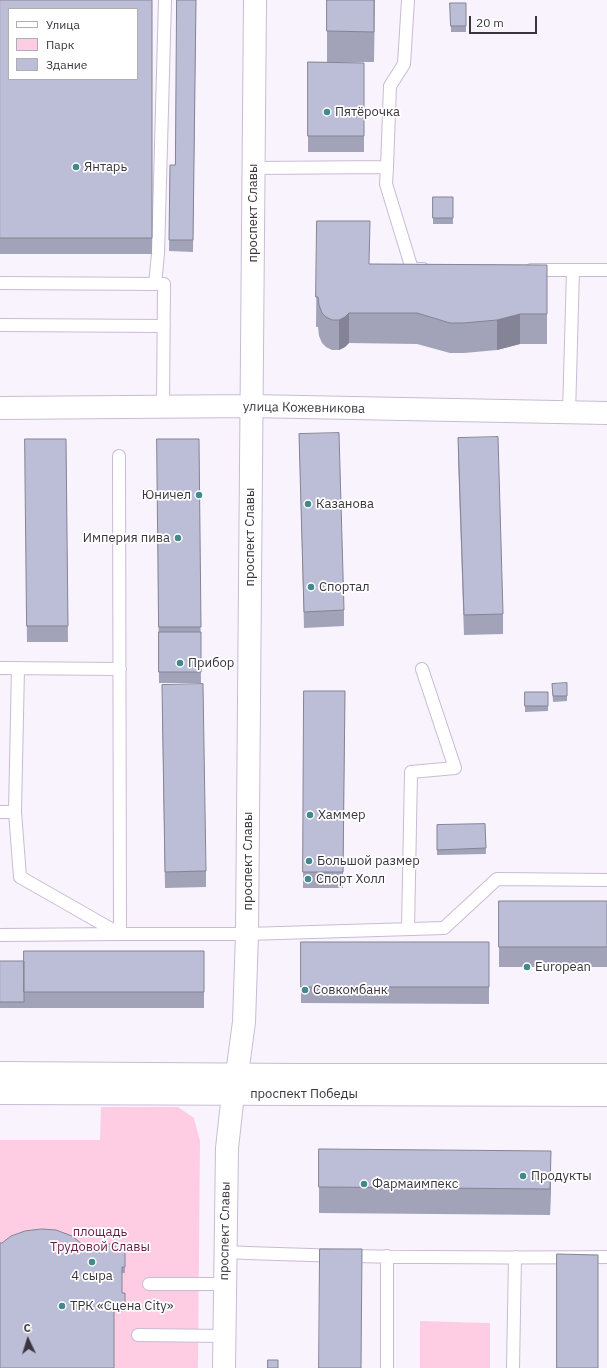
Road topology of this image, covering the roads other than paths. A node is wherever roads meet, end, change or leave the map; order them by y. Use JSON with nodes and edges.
{"nodes":[{"id":1,"x":165,"y":0,"type":"edge"},
{"id":2,"x":255,"y":0,"type":"edge"},
{"id":3,"x":408,"y":0,"type":"edge"},
{"id":4,"x":388,"y":167,"type":"junction"},
{"id":5,"x":253,"y":168,"type":"junction"},
{"id":6,"x":435,"y":269,"type":"edge"},
{"id":7,"x":520,"y":270,"type":"edge"},
{"id":8,"x":573,"y":270,"type":"junction"},
{"id":9,"x":607,"y":270,"type":"edge"},
{"id":10,"x":0,"y":283,"type":"edge"},
{"id":11,"x":154,"y":284,"type":"junction"},
{"id":12,"x":0,"y":325,"type":"edge"},
{"id":13,"x":164,"y":326,"type":"junction"},
{"id":14,"x":163,"y":406,"type":"junction"},
{"id":15,"x":251,"y":406,"type":"junction"},
{"id":16,"x":0,"y":408,"type":"edge"},
{"id":17,"x":607,"y":413,"type":"edge"},
{"id":18,"x":569,"y":414,"type":"junction"},
{"id":19,"x":119,"y":456,"type":"dead end"},
{"id":20,"x":0,"y":668,"type":"edge"},
{"id":21,"x":18,"y":668,"type":"junction"},
{"id":22,"x":120,"y":669,"type":"junction"},
{"id":23,"x":422,"y":669,"type":"dead end"},
{"id":24,"x":0,"y":812,"type":"edge"},
{"id":25,"x":15,"y":812,"type":"junction"},
{"id":26,"x":607,"y":880,"type":"edge"},
{"id":27,"x":408,"y":929,"type":"junction"},
{"id":28,"x":120,"y":934,"type":"junction"},
{"id":29,"x":247,"y":934,"type":"junction"},
{"id":30,"x":0,"y":935,"type":"edge"},
{"id":31,"x":0,"y":1073,"type":"edge"},
{"id":32,"x":607,"y":1075,"type":"edge"},
{"id":33,"x":235,"y":1084,"type":"junction"},
{"id":34,"x":0,"y":1093,"type":"edge"},
{"id":35,"x":607,"y":1095,"type":"edge"},
{"id":36,"x":225,"y":1252,"type":"junction"},
{"id":37,"x":387,"y":1256,"type":"junction"},
{"id":38,"x":515,"y":1257,"type":"junction"},
{"id":39,"x":607,"y":1257,"type":"edge"},
{"id":40,"x":148,"y":1284,"type":"dead end"},
{"id":41,"x":224,"y":1284,"type":"junction"},
{"id":42,"x":138,"y":1335,"type":"dead end"},
{"id":43,"x":224,"y":1336,"type":"junction"},
{"id":44,"x":224,"y":1368,"type":"edge"},
{"id":45,"x":387,"y":1368,"type":"edge"},
{"id":46,"x":513,"y":1368,"type":"edge"}],
"edges":[{"from":1,"to":11,"type":"lane"},
{"from":2,"to":5,"type":"street","name":"проспект Славы"},
{"from":3,"to":4,"type":"lane"},
{"from":4,"to":5,"type":"lane"},
{"from":4,"to":6,"type":"lane"},
{"from":5,"to":15,"type":"street","name":"проспект Славы"},
{"from":7,"to":8,"type":"lane"},
{"from":8,"to":9,"type":"lane"},
{"from":8,"to":18,"type":"lane"},
{"from":10,"to":11,"type":"lane"},
{"from":11,"to":13,"type":"lane"},
{"from":12,"to":13,"type":"lane"},
{"from":13,"to":14,"type":"lane"},
{"from":14,"to":15,"type":"street","name":"улица Кожевникова"},
{"from":14,"to":16,"type":"street","name":"улица Кожевникова"},
{"from":15,"to":18,"type":"street","name":"улица Кожевникова"},
{"from":15,"to":29,"type":"street","name":"проспект Славы"},
{"from":17,"to":18,"type":"street","name":"улица Кожевникова"},
{"from":19,"to":22,"type":"lane"},
{"from":20,"to":21,"type":"lane"},
{"from":21,"to":22,"type":"lane"},
{"from":21,"to":25,"type":"lane"},
{"from":22,"to":28,"type":"lane"},
{"from":23,"to":27,"type":"lane"},
{"from":24,"to":25,"type":"lane"},
{"from":25,"to":28,"type":"lane"},
{"from":26,"to":27,"type":"lane"},
{"from":27,"to":29,"type":"lane"},
{"from":28,"to":29,"type":"lane"},
{"from":28,"to":30,"type":"lane"},
{"from":29,"to":33,"type":"street","name":"проспект Славы"},
{"from":31,"to":33,"type":"street","name":"проспект Победы"},
{"from":32,"to":33,"type":"street","name":"проспект Победы"},
{"from":33,"to":34,"type":"street","name":"проспект Победы"},
{"from":33,"to":35,"type":"street","name":"проспект Победы"},
{"from":33,"to":36,"type":"street","name":"проспект Славы"},
{"from":36,"to":37,"type":"lane"},
{"from":36,"to":41,"type":"street","name":"проспект Славы"},
{"from":37,"to":38,"type":"lane"},
{"from":37,"to":45,"type":"lane"},
{"from":38,"to":39,"type":"lane"},
{"from":38,"to":46,"type":"lane"},
{"from":40,"to":41,"type":"lane"},
{"from":41,"to":43,"type":"street","name":"проспект Славы"},
{"from":42,"to":43,"type":"lane"},
{"from":43,"to":44,"type":"street","name":"проспект Славы"}]}
